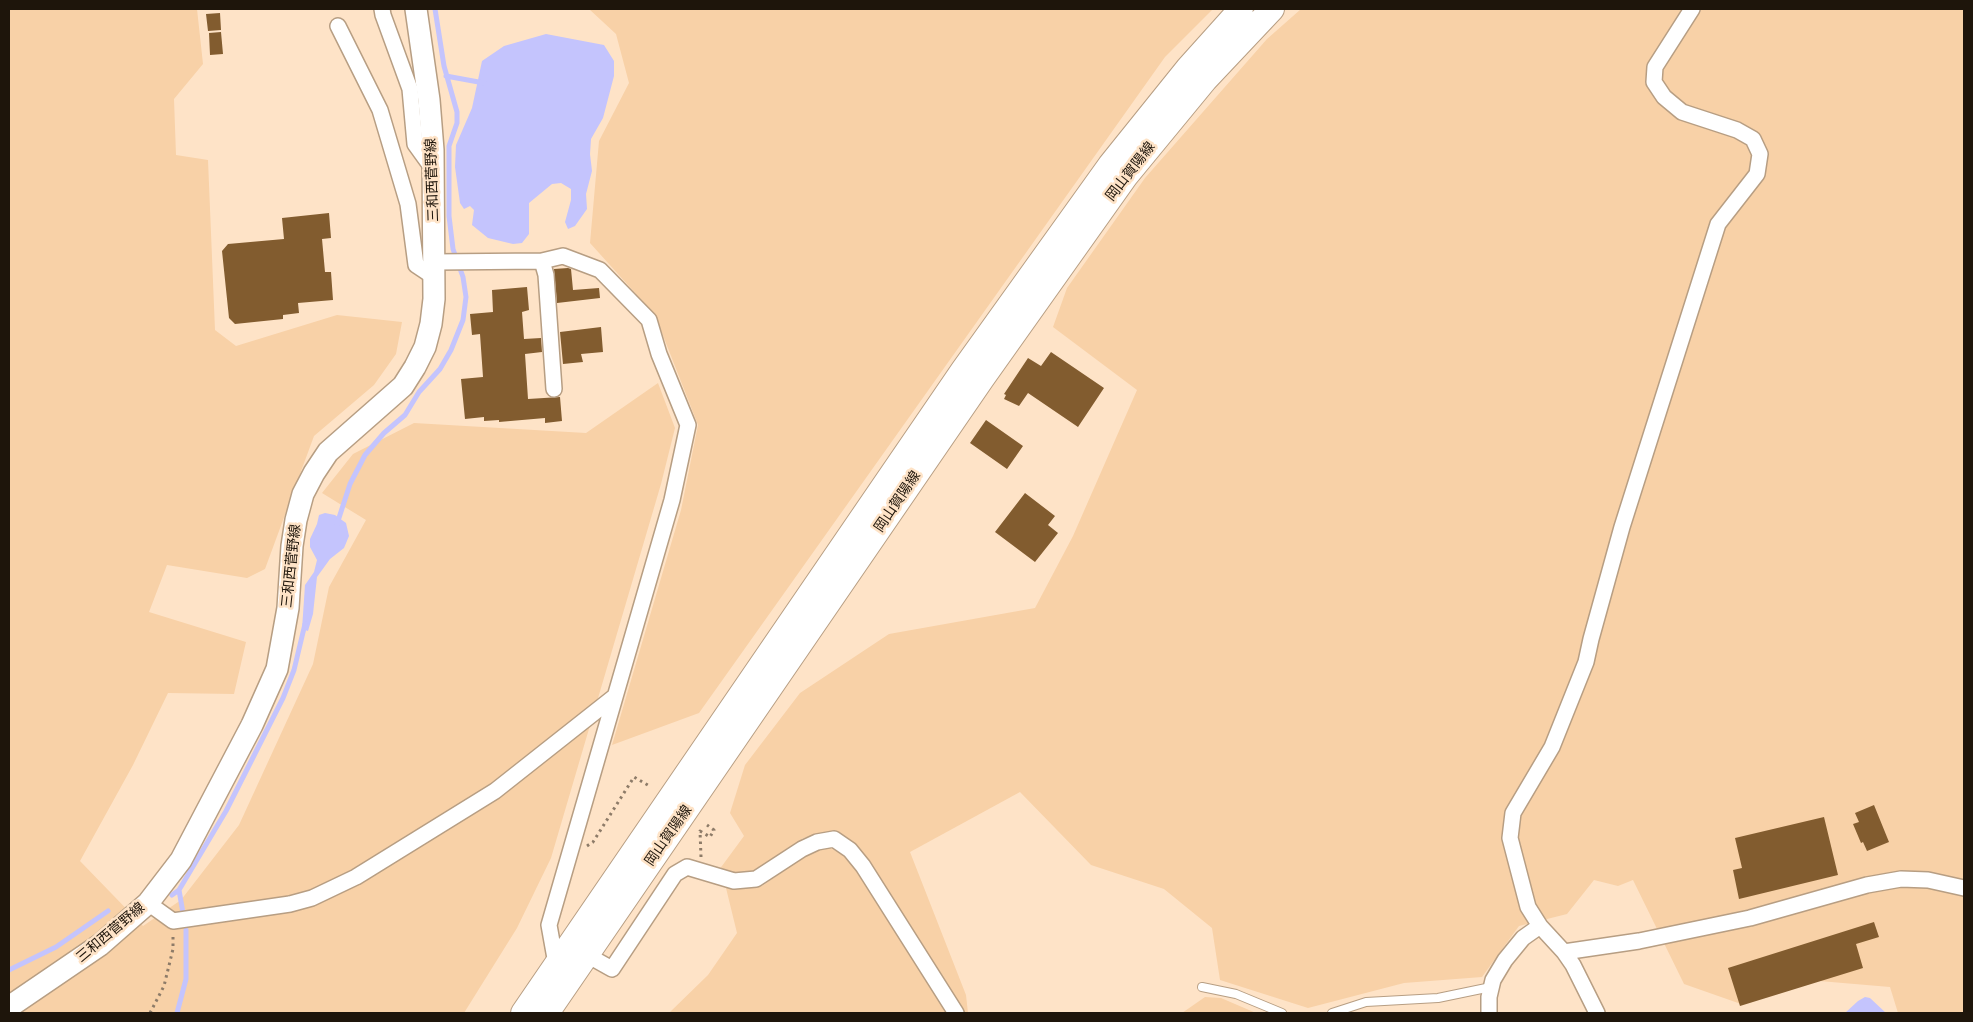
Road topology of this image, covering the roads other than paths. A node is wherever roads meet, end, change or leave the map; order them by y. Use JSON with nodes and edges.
{"nodes":[{"id":1,"x":382,"y":9,"type":"edge"},
{"id":2,"x":416,"y":9,"type":"edge"},
{"id":3,"x":1241,"y":9,"type":"edge"},
{"id":4,"x":1272,"y":9,"type":"edge"},
{"id":5,"x":1692,"y":9,"type":"edge"},
{"id":6,"x":338,"y":26,"type":"dead end"},
{"id":7,"x":433,"y":169,"type":"junction"},
{"id":8,"x":542,"y":261,"type":"junction"},
{"id":9,"x":447,"y":265,"type":"junction"},
{"id":10,"x":554,"y":389,"type":"dead end"},
{"id":11,"x":614,"y":697,"type":"junction"},
{"id":12,"x":1964,"y":888,"type":"edge"},
{"id":13,"x":148,"y":903,"type":"junction"},
{"id":14,"x":1540,"y":926,"type":"junction"},
{"id":15,"x":1564,"y":952,"type":"junction"},
{"id":16,"x":587,"y":955,"type":"junction"},
{"id":17,"x":556,"y":964,"type":"junction"},
{"id":18,"x":1202,"y":987,"type":"dead end"},
{"id":19,"x":1491,"y":987,"type":"junction"},
{"id":20,"x":9,"y":1008,"type":"edge"},
{"id":21,"x":523,"y":1013,"type":"edge"},
{"id":22,"x":546,"y":1013,"type":"edge"},
{"id":23,"x":956,"y":1013,"type":"edge"},
{"id":24,"x":1282,"y":1013,"type":"edge"},
{"id":25,"x":1332,"y":1013,"type":"edge"},
{"id":26,"x":1489,"y":1013,"type":"edge"},
{"id":27,"x":1597,"y":1013,"type":"edge"}],
"edges":[{"from":1,"to":7,"type":"street"},
{"from":2,"to":7,"type":"main road","name":"三和西菅野線"},
{"from":3,"to":17,"type":"main road","name":"岡山賀陽線"},
{"from":4,"to":16,"type":"main road","name":"岡山賀陽線"},
{"from":5,"to":14,"type":"street"},
{"from":6,"to":9,"type":"street"},
{"from":7,"to":9,"type":"main road","name":"三和西菅野線"},
{"from":8,"to":9,"type":"street"},
{"from":8,"to":10,"type":"street"},
{"from":8,"to":11,"type":"street"},
{"from":9,"to":13,"type":"main road","name":"三和西菅野線"},
{"from":11,"to":13,"type":"street"},
{"from":11,"to":17,"type":"street"},
{"from":12,"to":15,"type":"street"},
{"from":13,"to":20,"type":"main road","name":"三和西菅野線"},
{"from":14,"to":15,"type":"street"},
{"from":14,"to":19,"type":"street"},
{"from":15,"to":27,"type":"street"},
{"from":16,"to":22,"type":"main road","name":"岡山賀陽線"},
{"from":16,"to":23,"type":"street"},
{"from":17,"to":21,"type":"main road","name":"岡山賀陽線"},
{"from":18,"to":24,"type":"lane"},
{"from":19,"to":25,"type":"lane"},
{"from":19,"to":26,"type":"street"}]}
